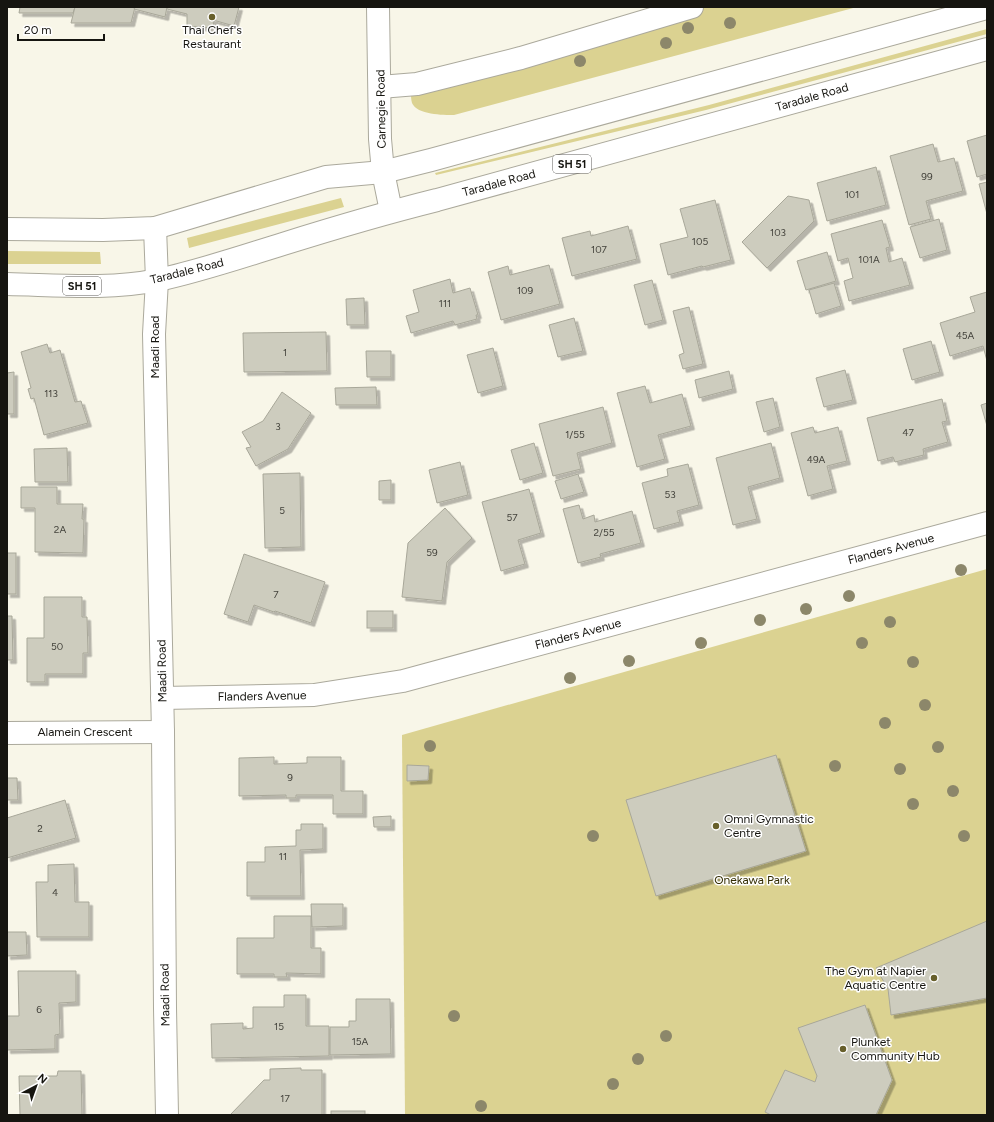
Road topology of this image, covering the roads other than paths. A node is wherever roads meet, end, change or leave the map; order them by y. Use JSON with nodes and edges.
{"nodes":[{"id":1,"x":378,"y":7,"type":"edge"},
{"id":2,"x":692,"y":7,"type":"edge"},
{"id":3,"x":987,"y":8,"type":"edge"},
{"id":4,"x":987,"y":49,"type":"edge"},
{"id":5,"x":380,"y":87,"type":"junction"},
{"id":6,"x":383,"y":172,"type":"junction"},
{"id":7,"x":391,"y":211,"type":"junction"},
{"id":8,"x":155,"y":228,"type":"junction"},
{"id":9,"x":7,"y":229,"type":"edge"},
{"id":10,"x":157,"y":280,"type":"junction"},
{"id":11,"x":7,"y":284,"type":"edge"},
{"id":12,"x":987,"y":523,"type":"edge"},
{"id":13,"x":162,"y":698,"type":"junction"},
{"id":14,"x":163,"y":732,"type":"junction"},
{"id":15,"x":7,"y":733,"type":"edge"},
{"id":16,"x":167,"y":1115,"type":"edge"}],
"edges":[{"from":1,"to":5,"type":"main road","name":"Carnegie Road"},
{"from":2,"to":5,"type":"main road"},
{"from":3,"to":6,"type":"main road"},
{"from":4,"to":7,"type":"main road","name":"Taradale Road","number":"SH 51"},
{"from":5,"to":6,"type":"main road","name":"Carnegie Road"},
{"from":6,"to":7,"type":"main road","name":"Carnegie Road"},
{"from":6,"to":8,"type":"main road"},
{"from":7,"to":10,"type":"main road","name":"Taradale Road","number":"SH 51"},
{"from":8,"to":9,"type":"main road"},
{"from":8,"to":10,"type":"main road","name":"Maadi Road"},
{"from":10,"to":11,"type":"main road","name":"Taradale Road","number":"SH 51"},
{"from":10,"to":13,"type":"main road","name":"Maadi Road"},
{"from":12,"to":13,"type":"main road","name":"Flanders Avenue"},
{"from":13,"to":14,"type":"main road","name":"Maadi Road"},
{"from":14,"to":15,"type":"main road","name":"Alamein Crescent"},
{"from":14,"to":16,"type":"main road","name":"Maadi Road"}]}
